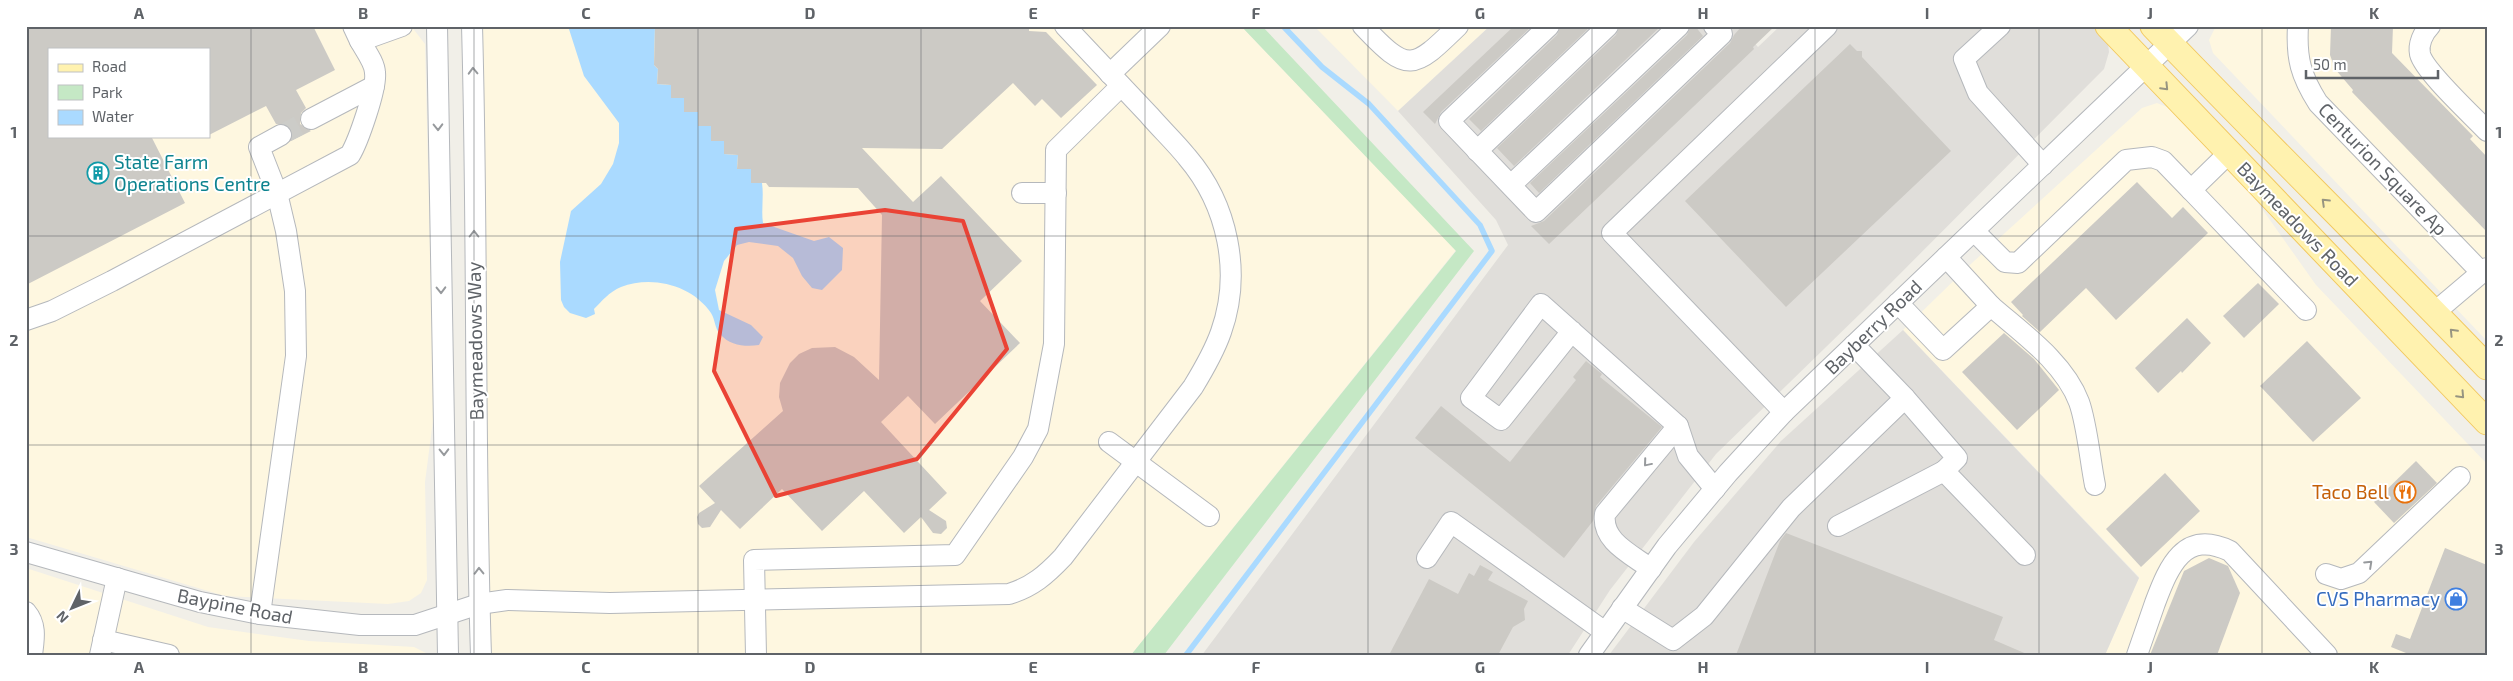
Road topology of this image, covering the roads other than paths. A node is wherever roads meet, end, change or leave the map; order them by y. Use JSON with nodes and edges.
{"nodes":[{"id":1,"x":402,"y":26,"type":"edge"},
{"id":2,"x":437,"y":26,"type":"edge"},
{"id":3,"x":472,"y":26,"type":"edge"},
{"id":4,"x":1065,"y":26,"type":"edge"},
{"id":5,"x":1160,"y":26,"type":"edge"},
{"id":6,"x":1363,"y":26,"type":"edge"},
{"id":7,"x":1458,"y":26,"type":"edge"},
{"id":8,"x":1549,"y":26,"type":"edge"},
{"id":9,"x":1608,"y":26,"type":"edge"},
{"id":10,"x":1679,"y":26,"type":"edge"},
{"id":11,"x":1714,"y":26,"type":"edge"},
{"id":12,"x":1827,"y":26,"type":"edge"},
{"id":13,"x":2000,"y":26,"type":"edge"},
{"id":14,"x":2108,"y":26,"type":"edge"},
{"id":15,"x":2188,"y":26,"type":"edge"},
{"id":16,"x":2298,"y":26,"type":"edge"},
{"id":17,"x":2430,"y":26,"type":"edge"},
{"id":18,"x":356,"y":34,"type":"edge"},
{"id":19,"x":2161,"y":35,"type":"edge"},
{"id":20,"x":2145,"y":67,"type":"junction"},
{"id":21,"x":1116,"y":80,"type":"junction"},
{"id":22,"x":374,"y":86,"type":"junction"},
{"id":23,"x":311,"y":119,"type":"tunnel mouth"},
{"id":24,"x":2487,"y":131,"type":"edge"},
{"id":25,"x":281,"y":135,"type":"tunnel mouth"},
{"id":26,"x":1477,"y":150,"type":"junction"},
{"id":27,"x":2229,"y":153,"type":"junction"},
{"id":28,"x":2044,"y":166,"type":"junction"},
{"id":29,"x":1511,"y":186,"type":"junction"},
{"id":30,"x":2190,"y":190,"type":"junction"},
{"id":31,"x":278,"y":193,"type":"junction"},
{"id":32,"x":1022,"y":193,"type":"dead end"},
{"id":33,"x":1056,"y":193,"type":"junction"},
{"id":34,"x":1974,"y":231,"type":"junction"},
{"id":35,"x":1946,"y":257,"type":"junction"},
{"id":36,"x":2484,"y":271,"type":"edge"},
{"id":37,"x":1898,"y":303,"type":"junction"},
{"id":38,"x":1991,"y":306,"type":"junction"},
{"id":39,"x":2306,"y":310,"type":"dead end"},
{"id":40,"x":2435,"y":312,"type":"junction"},
{"id":41,"x":26,"y":320,"type":"edge"},
{"id":42,"x":1572,"y":331,"type":"junction"},
{"id":43,"x":1854,"y":345,"type":"junction"},
{"id":44,"x":2487,"y":367,"type":"edge"},
{"id":45,"x":1905,"y":398,"type":"junction"},
{"id":46,"x":1784,"y":412,"type":"junction"},
{"id":47,"x":2487,"y":422,"type":"edge"},
{"id":48,"x":1678,"y":426,"type":"junction"},
{"id":49,"x":1109,"y":442,"type":"dead end"},
{"id":50,"x":1136,"y":462,"type":"junction"},
{"id":51,"x":1944,"y":471,"type":"junction"},
{"id":52,"x":2460,"y":477,"type":"dead end"},
{"id":53,"x":2095,"y":485,"type":"dead end"},
{"id":54,"x":1715,"y":489,"type":"junction"},
{"id":55,"x":1209,"y":516,"type":"dead end"},
{"id":56,"x":1838,"y":526,"type":"dead end"},
{"id":57,"x":26,"y":552,"type":"edge"},
{"id":58,"x":2025,"y":555,"type":"dead end"},
{"id":59,"x":1427,"y":558,"type":"dead end"},
{"id":60,"x":1650,"y":569,"type":"junction"},
{"id":61,"x":2326,"y":574,"type":"dead end"},
{"id":62,"x":117,"y":578,"type":"junction"},
{"id":63,"x":755,"y":601,"type":"junction"},
{"id":64,"x":479,"y":604,"type":"junction"},
{"id":65,"x":1622,"y":608,"type":"junction"},
{"id":66,"x":26,"y":612,"type":"edge"},
{"id":67,"x":260,"y":614,"type":"junction"},
{"id":68,"x":448,"y":615,"type":"junction"},
{"id":69,"x":1605,"y":632,"type":"junction"},
{"id":70,"x":102,"y":647,"type":"edge"},
{"id":71,"x":1672,"y":647,"type":"edge"},
{"id":72,"x":32,"y":655,"type":"edge"},
{"id":73,"x":169,"y":655,"type":"edge"},
{"id":74,"x":448,"y":655,"type":"edge"},
{"id":75,"x":481,"y":655,"type":"edge"},
{"id":76,"x":756,"y":655,"type":"edge"},
{"id":77,"x":1589,"y":655,"type":"edge"},
{"id":78,"x":2137,"y":655,"type":"edge"},
{"id":79,"x":2328,"y":655,"type":"edge"}],
"edges":[{"from":1,"to":18,"type":"street"},
{"from":2,"to":68,"type":"street","name":"Baymeadows Way","one_way":true},
{"from":64,"to":3,"type":"street","name":"Baymeadows Way","one_way":true},
{"from":4,"to":21,"type":"street","name":"Baypine Road"},
{"from":5,"to":21,"type":"street"},
{"from":6,"to":7,"type":"street"},
{"from":8,"to":26,"type":"street"},
{"from":9,"to":26,"type":"street"},
{"from":10,"to":29,"type":"street"},
{"from":11,"to":29,"type":"street"},
{"from":12,"to":46,"type":"street"},
{"from":13,"to":28,"type":"street"},
{"from":14,"to":20,"type":"main road","name":"Baymeadows Road"},
{"from":15,"to":19,"type":"street","name":"Bayberry Road"},
{"from":16,"to":36,"type":"street","name":"Centurion Square Ap"},
{"from":17,"to":24,"type":"street"},
{"from":18,"to":22,"type":"street"},
{"from":19,"to":20,"type":"street","name":"Bayberry Road"},
{"from":40,"to":19,"type":"main road","name":"Baymeadows Road","one_way":true},
{"from":20,"to":27,"type":"main road","name":"Baymeadows Road","one_way":true},
{"from":20,"to":28,"type":"street","name":"Bayberry Road"},
{"from":21,"to":33,"type":"street"},
{"from":21,"to":50,"type":"street","name":"Baypine Road"},
{"from":22,"to":23,"type":"street"},
{"from":22,"to":31,"type":"street"},
{"from":25,"to":31,"type":"street"},
{"from":26,"to":29,"type":"street"},
{"from":27,"to":30,"type":"street"},
{"from":27,"to":47,"type":"main road","name":"Baymeadows Road","one_way":true},
{"from":28,"to":34,"type":"street","name":"Bayberry Road"},
{"from":30,"to":34,"type":"street"},
{"from":30,"to":39,"type":"street"},
{"from":31,"to":41,"type":"street"},
{"from":31,"to":67,"type":"street"},
{"from":32,"to":33,"type":"street"},
{"from":33,"to":63,"type":"street"},
{"from":34,"to":35,"type":"street","name":"Bayberry Road"},
{"from":35,"to":37,"type":"street","name":"Bayberry Road"},
{"from":35,"to":38,"type":"street"},
{"from":36,"to":40,"type":"street","name":"Centurion Square Ap"},
{"from":37,"to":38,"type":"street"},
{"from":37,"to":43,"type":"street","name":"Bayberry Road"},
{"from":38,"to":53,"type":"street"},
{"from":44,"to":40,"type":"main road","name":"Baymeadows Road","one_way":true},
{"from":42,"to":42,"type":"street"},
{"from":42,"to":48,"type":"street"},
{"from":43,"to":45,"type":"street"},
{"from":43,"to":46,"type":"street","name":"Bayberry Road"},
{"from":45,"to":51,"type":"street"},
{"from":45,"to":71,"type":"street"},
{"from":46,"to":54,"type":"street","name":"Bayberry Road"},
{"from":48,"to":54,"type":"street"},
{"from":48,"to":60,"type":"street","one_way":true},
{"from":49,"to":50,"type":"street"},
{"from":50,"to":55,"type":"street"},
{"from":50,"to":63,"type":"street","name":"Baypine Road"},
{"from":51,"to":56,"type":"street"},
{"from":51,"to":58,"type":"street"},
{"from":61,"to":52,"type":"street","one_way":true},
{"from":54,"to":60,"type":"street","name":"Bayberry Road"},
{"from":57,"to":62,"type":"street","name":"Baypine Road"},
{"from":59,"to":69,"type":"street"},
{"from":60,"to":65,"type":"street","name":"Bayberry Road"},
{"from":62,"to":67,"type":"street","name":"Baypine Road"},
{"from":62,"to":70,"type":"street"},
{"from":63,"to":64,"type":"street","name":"Baypine Road"},
{"from":63,"to":76,"type":"street"},
{"from":64,"to":68,"type":"street","name":"Baypine Road"},
{"from":64,"to":75,"type":"street","name":"Baymeadows Way"},
{"from":65,"to":69,"type":"street","name":"Bayberry Road"},
{"from":65,"to":71,"type":"street"},
{"from":66,"to":72,"type":"street"},
{"from":67,"to":68,"type":"street","name":"Baypine Road"},
{"from":68,"to":74,"type":"street","name":"Baymeadows Way"},
{"from":69,"to":77,"type":"street","name":"Bayberry Road"},
{"from":70,"to":73,"type":"street"},
{"from":78,"to":79,"type":"street"}]}
